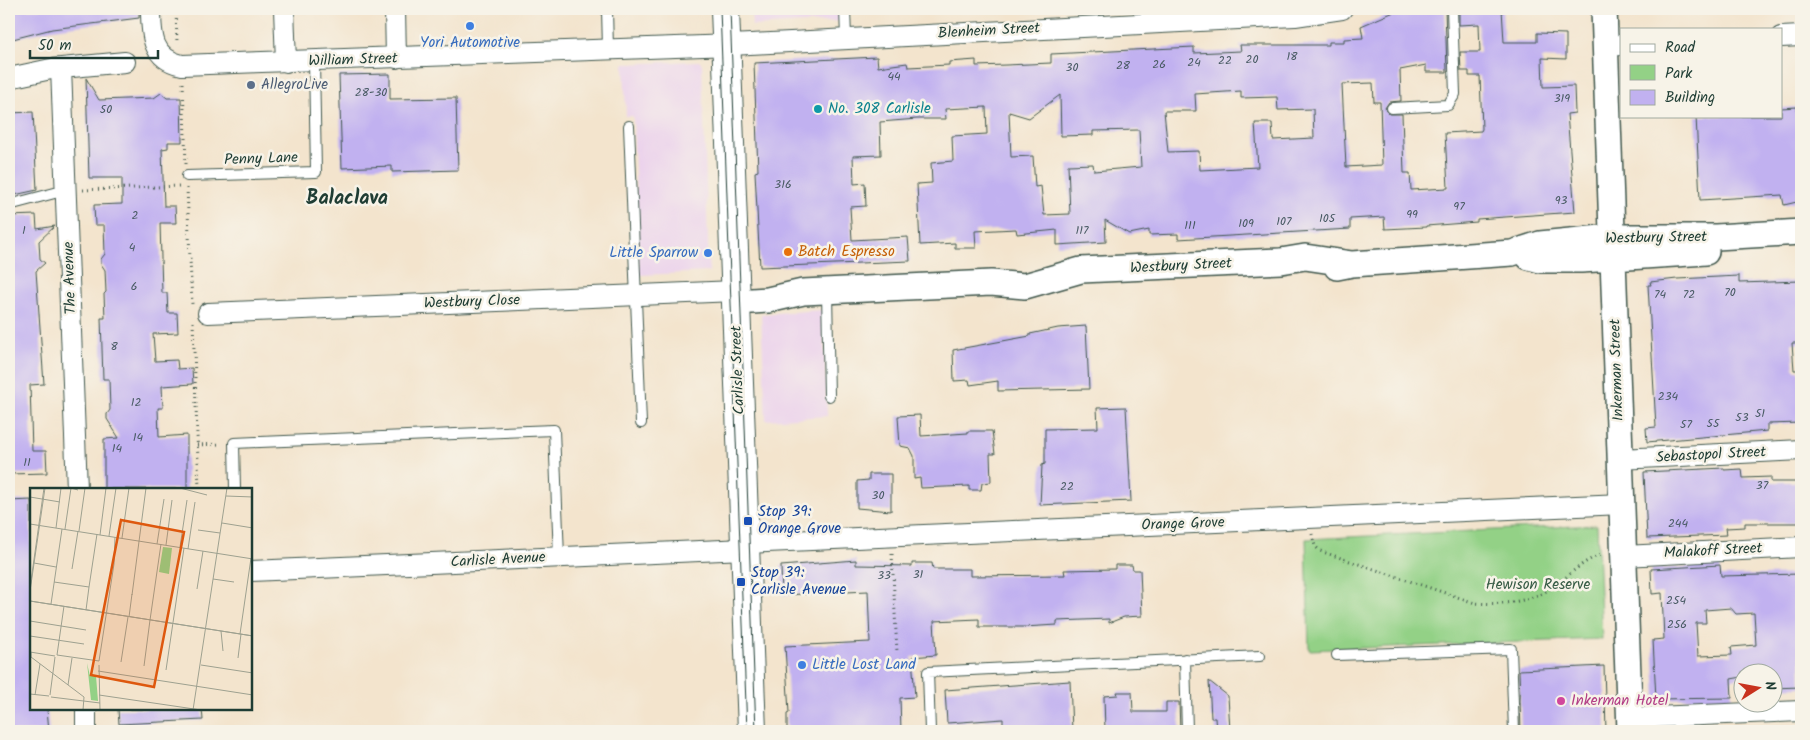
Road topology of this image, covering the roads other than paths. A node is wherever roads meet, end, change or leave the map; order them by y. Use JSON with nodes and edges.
{"nodes":[{"id":1,"x":151,"y":9,"type":"edge"},
{"id":2,"x":284,"y":9,"type":"edge"},
{"id":3,"x":395,"y":9,"type":"edge"},
{"id":4,"x":607,"y":9,"type":"edge"},
{"id":5,"x":724,"y":9,"type":"edge"},
{"id":6,"x":845,"y":9,"type":"edge"},
{"id":7,"x":1342,"y":9,"type":"edge"},
{"id":8,"x":1452,"y":9,"type":"edge"},
{"id":9,"x":1604,"y":9,"type":"edge"},
{"id":10,"x":1801,"y":36,"type":"edge"},
{"id":11,"x":846,"y":38,"type":"junction"},
{"id":12,"x":1782,"y":38,"type":"edge"},
{"id":13,"x":726,"y":45,"type":"junction"},
{"id":14,"x":1614,"y":46,"type":"edge"},
{"id":15,"x":608,"y":49,"type":"junction"},
{"id":16,"x":396,"y":58,"type":"junction"},
{"id":17,"x":314,"y":61,"type":"junction"},
{"id":18,"x":125,"y":62,"type":"dead end"},
{"id":19,"x":286,"y":62,"type":"junction"},
{"id":20,"x":61,"y":68,"type":"junction"},
{"id":21,"x":9,"y":78,"type":"edge"},
{"id":22,"x":1392,"y":108,"type":"dead end"},
{"id":23,"x":629,"y":126,"type":"dead end"},
{"id":24,"x":187,"y":176,"type":"road end"},
{"id":25,"x":66,"y":190,"type":"junction"},
{"id":26,"x":9,"y":206,"type":"edge"},
{"id":27,"x":1801,"y":232,"type":"edge"},
{"id":28,"x":1613,"y":248,"type":"junction"},
{"id":29,"x":1801,"y":248,"type":"edge"},
{"id":30,"x":815,"y":291,"type":"junction"},
{"id":31,"x":735,"y":293,"type":"junction"},
{"id":32,"x":635,"y":295,"type":"junction"},
{"id":33,"x":198,"y":313,"type":"road end"},
{"id":34,"x":830,"y":396,"type":"dead end"},
{"id":35,"x":641,"y":423,"type":"dead end"},
{"id":36,"x":1801,"y":450,"type":"edge"},
{"id":37,"x":1620,"y":460,"type":"junction"},
{"id":38,"x":77,"y":488,"type":"edge"},
{"id":39,"x":236,"y":488,"type":"edge"},
{"id":40,"x":1622,"y":504,"type":"junction"},
{"id":41,"x":745,"y":546,"type":"junction"},
{"id":42,"x":1801,"y":547,"type":"edge"},
{"id":43,"x":1612,"y":555,"type":"junction"},
{"id":44,"x":559,"y":557,"type":"junction"},
{"id":45,"x":252,"y":571,"type":"edge"},
{"id":46,"x":1337,"y":655,"type":"dead end"},
{"id":47,"x":1260,"y":656,"type":"dead end"},
{"id":48,"x":1185,"y":659,"type":"junction"},
{"id":49,"x":86,"y":710,"type":"edge"},
{"id":50,"x":1801,"y":711,"type":"edge"},
{"id":51,"x":1630,"y":725,"type":"edge"},
{"id":52,"x":86,"y":731,"type":"edge"},
{"id":53,"x":752,"y":731,"type":"edge"},
{"id":54,"x":930,"y":731,"type":"edge"},
{"id":55,"x":1187,"y":731,"type":"edge"},
{"id":56,"x":1514,"y":731,"type":"edge"}],
"edges":[{"from":1,"to":19,"type":"street","name":"William Street"},
{"from":2,"to":19,"type":"street"},
{"from":3,"to":16,"type":"street"},
{"from":4,"to":15,"type":"lane"},
{"from":5,"to":13,"type":"main road","name":"Carlisle Street"},
{"from":6,"to":11,"type":"lane"},
{"from":7,"to":11,"type":"street","name":"Blenheim Street"},
{"from":8,"to":22,"type":"lane"},
{"from":9,"to":14,"type":"street","name":"Inkerman Street"},
{"from":10,"to":12,"type":"street"},
{"from":11,"to":13,"type":"street","name":"Blenheim Street"},
{"from":13,"to":15,"type":"street","name":"William Street"},
{"from":13,"to":31,"type":"main road","name":"Carlisle Street"},
{"from":14,"to":28,"type":"street","name":"Inkerman Street"},
{"from":15,"to":16,"type":"street","name":"William Street"},
{"from":16,"to":17,"type":"street","name":"William Street"},
{"from":17,"to":19,"type":"street","name":"William Street"},
{"from":17,"to":24,"type":"lane","name":"Penny Lane"},
{"from":18,"to":20,"type":"street"},
{"from":20,"to":21,"type":"street"},
{"from":20,"to":25,"type":"street","name":"The Avenue"},
{"from":23,"to":32,"type":"lane"},
{"from":25,"to":26,"type":"lane"},
{"from":25,"to":38,"type":"street","name":"The Avenue"},
{"from":27,"to":28,"type":"street","name":"Westbury Street"},
{"from":28,"to":29,"type":"street","name":"Westbury Street"},
{"from":28,"to":30,"type":"street","name":"Westbury Street"},
{"from":28,"to":37,"type":"street","name":"Inkerman Street"},
{"from":30,"to":31,"type":"street","name":"Westbury Street"},
{"from":30,"to":34,"type":"lane"},
{"from":31,"to":32,"type":"street","name":"Westbury Close"},
{"from":31,"to":41,"type":"main road","name":"Carlisle Street"},
{"from":32,"to":33,"type":"street","name":"Westbury Close"},
{"from":32,"to":35,"type":"lane"},
{"from":36,"to":37,"type":"street","name":"Sebastopol Street"},
{"from":37,"to":40,"type":"street","name":"Inkerman Street"},
{"from":39,"to":44,"type":"lane"},
{"from":40,"to":41,"type":"street","name":"Orange Grove"},
{"from":40,"to":43,"type":"street","name":"Inkerman Street"},
{"from":41,"to":44,"type":"street","name":"Carlisle Avenue"},
{"from":41,"to":53,"type":"main road","name":"Carlisle Street"},
{"from":42,"to":43,"type":"street","name":"Malakoff Street"},
{"from":43,"to":51,"type":"street","name":"Inkerman Street"},
{"from":44,"to":45,"type":"street","name":"Carlisle Avenue"},
{"from":46,"to":56,"type":"lane"},
{"from":47,"to":48,"type":"lane"},
{"from":48,"to":54,"type":"lane"},
{"from":48,"to":55,"type":"lane"},
{"from":49,"to":52,"type":"street"},
{"from":50,"to":51,"type":"street"}]}
